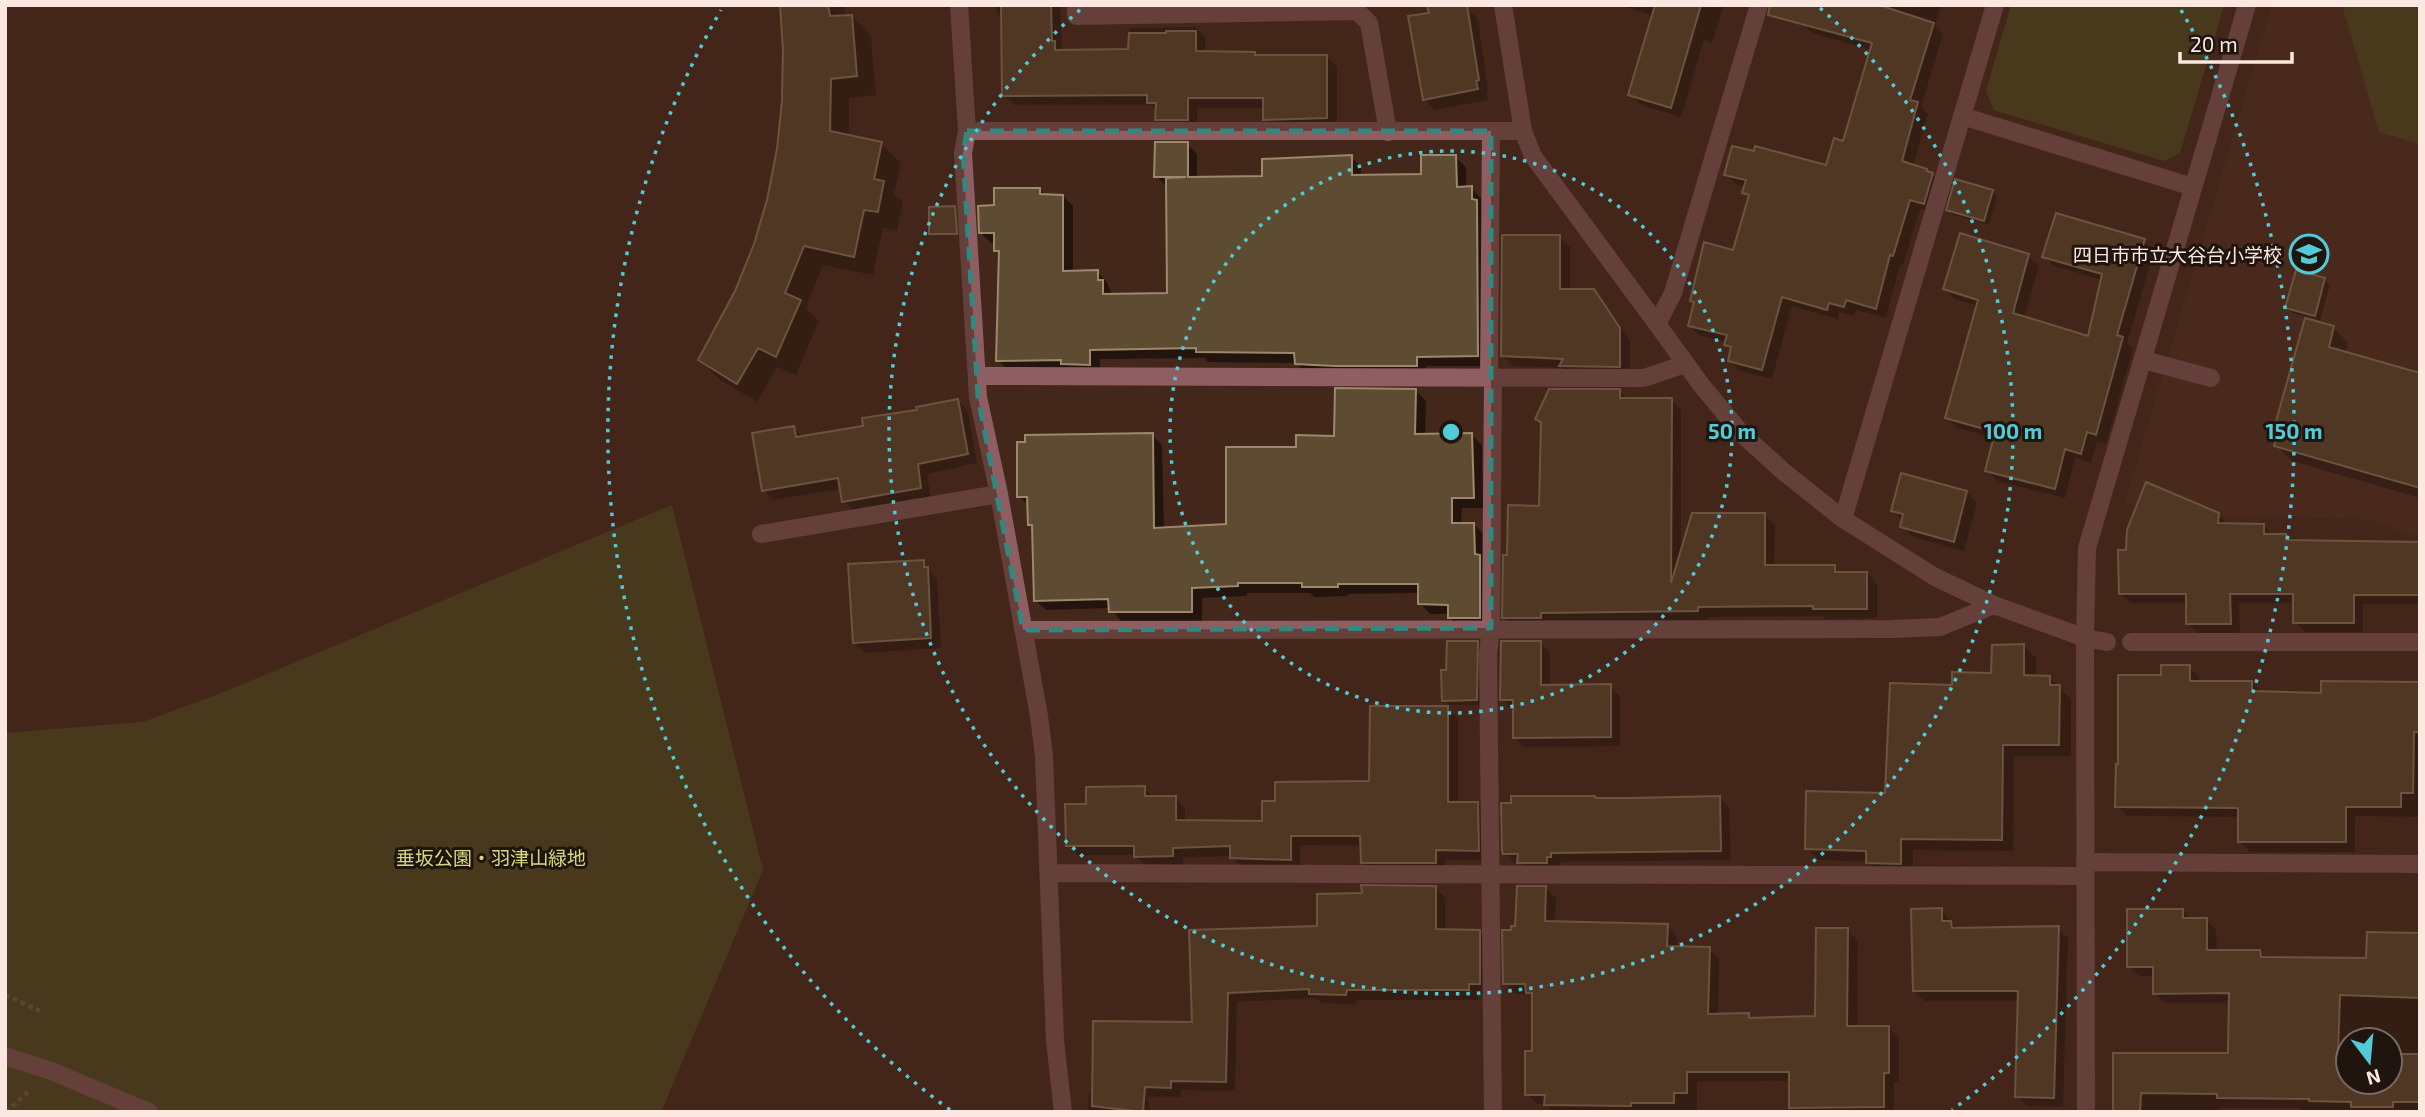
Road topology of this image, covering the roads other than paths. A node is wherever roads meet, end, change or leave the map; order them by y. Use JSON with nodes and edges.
{"nodes":[{"id":1,"x":959,"y":5,"type":"edge"},
{"id":2,"x":1076,"y":5,"type":"edge"},
{"id":3,"x":1503,"y":5,"type":"edge"},
{"id":4,"x":1759,"y":5,"type":"edge"},
{"id":5,"x":1995,"y":5,"type":"edge"},
{"id":6,"x":2247,"y":5,"type":"edge"},
{"id":7,"x":1962,"y":116,"type":"junction"},
{"id":8,"x":967,"y":131,"type":"junction"},
{"id":9,"x":1491,"y":131,"type":"junction"},
{"id":10,"x":1524,"y":131,"type":"junction"},
{"id":11,"x":1388,"y":132,"type":"junction"},
{"id":12,"x":2193,"y":187,"type":"junction"},
{"id":13,"x":1657,"y":324,"type":"junction"},
{"id":14,"x":2144,"y":360,"type":"junction"},
{"id":15,"x":1685,"y":364,"type":"junction"},
{"id":16,"x":978,"y":376,"type":"junction"},
{"id":17,"x":1491,"y":378,"type":"junction"},
{"id":18,"x":2211,"y":379,"type":"dead end"},
{"id":19,"x":999,"y":494,"type":"junction"},
{"id":20,"x":1843,"y":519,"type":"junction"},
{"id":21,"x":761,"y":534,"type":"dead end"},
{"id":22,"x":1994,"y":605,"type":"junction"},
{"id":23,"x":1491,"y":628,"type":"junction"},
{"id":24,"x":1023,"y":630,"type":"junction"},
{"id":25,"x":2085,"y":638,"type":"junction"},
{"id":26,"x":2107,"y":642,"type":"dead end"},
{"id":27,"x":2132,"y":642,"type":"dead end"},
{"id":28,"x":2420,"y":642,"type":"edge"},
{"id":29,"x":2420,"y":864,"type":"edge"},
{"id":30,"x":2085,"y":869,"type":"junction"},
{"id":31,"x":1049,"y":873,"type":"junction"},
{"id":32,"x":1492,"y":874,"type":"junction"},
{"id":33,"x":5,"y":1056,"type":"edge"},
{"id":34,"x":149,"y":1112,"type":"edge"},
{"id":35,"x":1063,"y":1112,"type":"edge"},
{"id":36,"x":1493,"y":1112,"type":"edge"},
{"id":37,"x":2085,"y":1112,"type":"edge"}],
"edges":[{"from":1,"to":8,"type":"street"},
{"from":2,"to":11,"type":"street"},
{"from":3,"to":10,"type":"street"},
{"from":4,"to":13,"type":"street"},
{"from":5,"to":7,"type":"street"},
{"from":6,"to":12,"type":"street"},
{"from":7,"to":12,"type":"street"},
{"from":7,"to":20,"type":"street"},
{"from":8,"to":11,"type":"street"},
{"from":8,"to":16,"type":"street"},
{"from":9,"to":10,"type":"street"},
{"from":9,"to":11,"type":"street"},
{"from":9,"to":17,"type":"street"},
{"from":10,"to":13,"type":"street"},
{"from":12,"to":14,"type":"street"},
{"from":13,"to":15,"type":"street"},
{"from":14,"to":18,"type":"street"},
{"from":14,"to":25,"type":"street"},
{"from":15,"to":17,"type":"street"},
{"from":15,"to":20,"type":"street"},
{"from":16,"to":17,"type":"street"},
{"from":16,"to":19,"type":"street"},
{"from":17,"to":23,"type":"street"},
{"from":19,"to":21,"type":"street"},
{"from":19,"to":24,"type":"street"},
{"from":20,"to":22,"type":"street"},
{"from":22,"to":23,"type":"street"},
{"from":22,"to":25,"type":"street"},
{"from":23,"to":24,"type":"street"},
{"from":23,"to":32,"type":"street"},
{"from":24,"to":31,"type":"street"},
{"from":25,"to":26,"type":"street"},
{"from":25,"to":30,"type":"street"},
{"from":27,"to":28,"type":"street"},
{"from":29,"to":30,"type":"street"},
{"from":30,"to":32,"type":"street"},
{"from":30,"to":37,"type":"street"},
{"from":31,"to":32,"type":"street"},
{"from":31,"to":35,"type":"street"},
{"from":32,"to":36,"type":"street"},
{"from":33,"to":34,"type":"street"}]}
